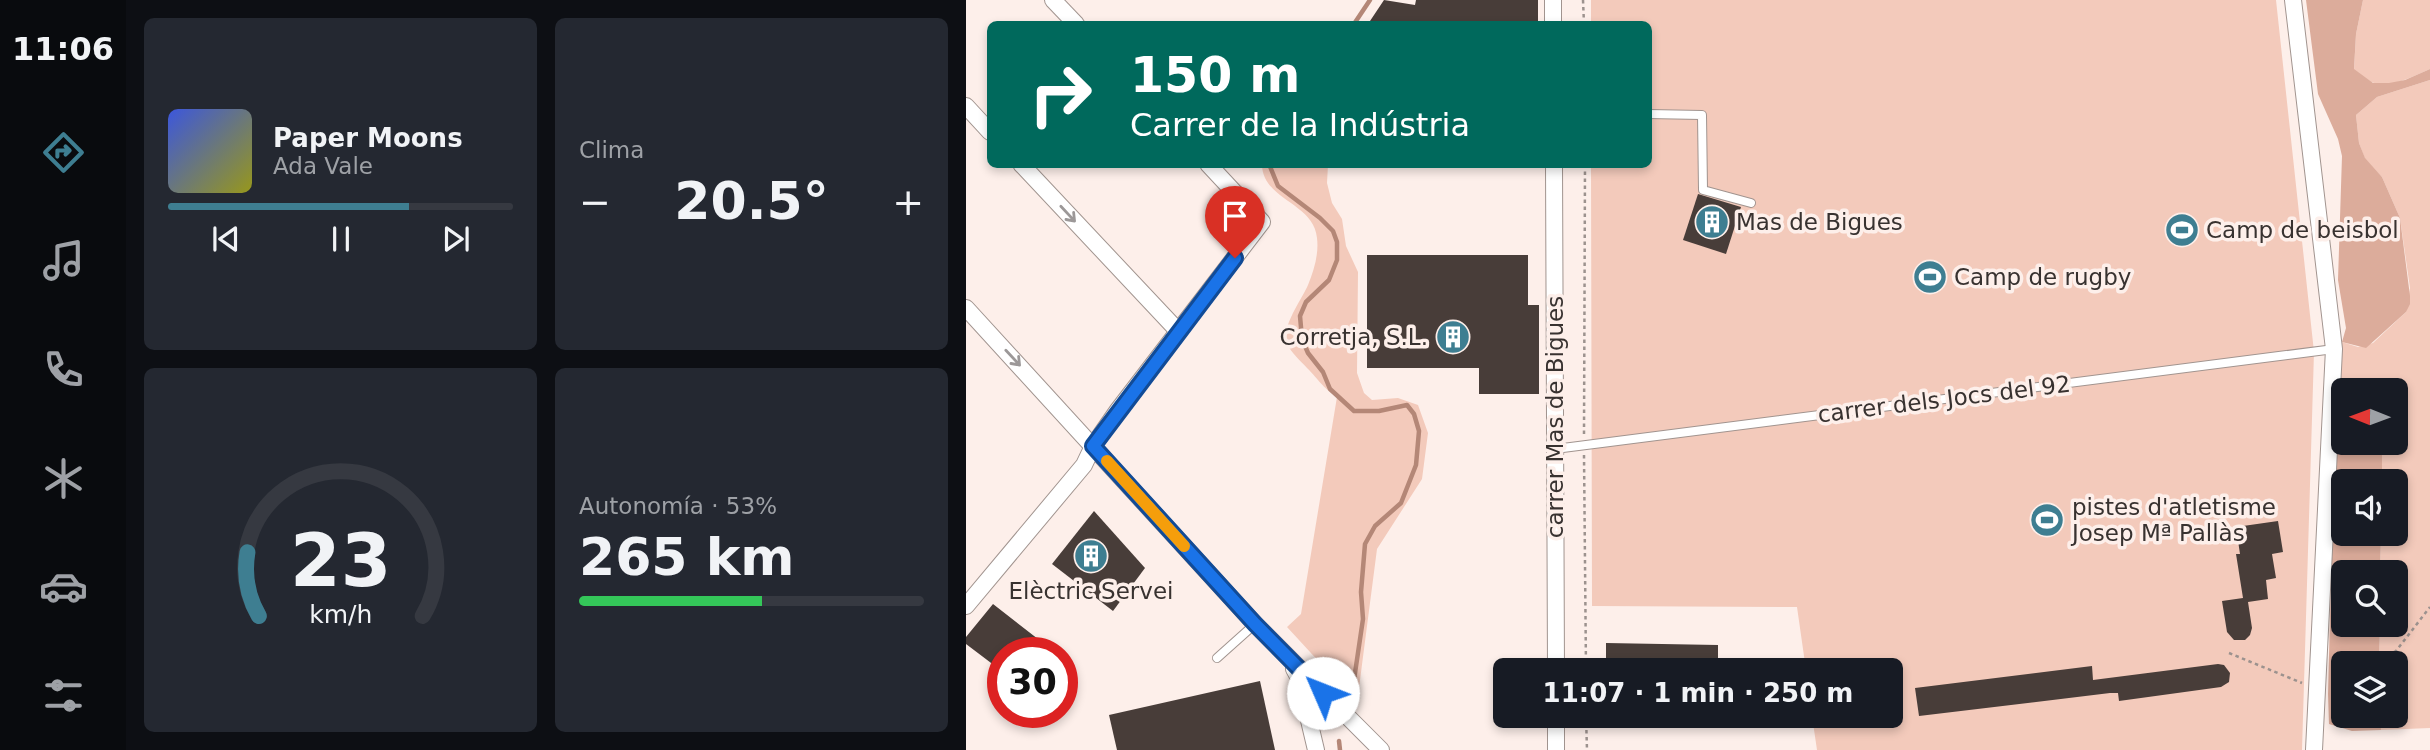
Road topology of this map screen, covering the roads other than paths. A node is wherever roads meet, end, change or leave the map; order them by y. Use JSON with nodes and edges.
{"nodes":[{"id":1,"x":1053,"y":0,"type":"edge"},
{"id":2,"x":1553,"y":0,"type":"edge"},
{"id":3,"x":2293,"y":0,"type":"edge"},
{"id":4,"x":1073,"y":21,"type":"edge"},
{"id":5,"x":1553,"y":21,"type":"edge"},
{"id":6,"x":966,"y":106,"type":"edge"},
{"id":7,"x":1652,"y":114,"type":"edge"},
{"id":8,"x":987,"y":129,"type":"edge"},
{"id":9,"x":1025,"y":168,"type":"edge"},
{"id":10,"x":1212,"y":168,"type":"edge"},
{"id":11,"x":1554,"y":168,"type":"edge"},
{"id":12,"x":1751,"y":203,"type":"dead end"},
{"id":13,"x":966,"y":309,"type":"edge"},
{"id":14,"x":1178,"y":331,"type":"junction"},
{"id":15,"x":2334,"y":349,"type":"junction"},
{"id":16,"x":1093,"y":446,"type":"junction"},
{"id":17,"x":1555,"y":449,"type":"junction"},
{"id":18,"x":966,"y":606,"type":"edge"},
{"id":19,"x":1255,"y":624,"type":"junction"},
{"id":20,"x":1217,"y":657,"type":"dead end"},
{"id":21,"x":1556,"y":658,"type":"edge"},
{"id":22,"x":1290,"y":661,"type":"junction"},
{"id":23,"x":1556,"y":728,"type":"edge"},
{"id":24,"x":1315,"y":750,"type":"edge"},
{"id":25,"x":1381,"y":750,"type":"edge"},
{"id":26,"x":1556,"y":750,"type":"edge"},
{"id":27,"x":2314,"y":750,"type":"edge"}],
"edges":[{"from":1,"to":4,"type":"street"},
{"from":2,"to":5,"type":"street"},
{"from":3,"to":15,"type":"street"},
{"from":6,"to":8,"type":"street"},
{"from":7,"to":12,"type":"lane"},
{"from":9,"to":14,"type":"street","one_way":true},
{"from":10,"to":14,"type":"street"},
{"from":11,"to":17,"type":"street","name":"carrer Mas de Bigues"},
{"from":13,"to":16,"type":"street","one_way":true},
{"from":14,"to":16,"type":"street"},
{"from":15,"to":17,"type":"lane","name":"carrer dels Jocs del 92"},
{"from":15,"to":27,"type":"street"},
{"from":16,"to":18,"type":"street"},
{"from":16,"to":19,"type":"street"},
{"from":17,"to":21,"type":"street","name":"carrer Mas de Bigues"},
{"from":19,"to":20,"type":"lane"},
{"from":19,"to":22,"type":"street"},
{"from":22,"to":24,"type":"street"},
{"from":22,"to":25,"type":"street"},
{"from":23,"to":26,"type":"street"}]}
